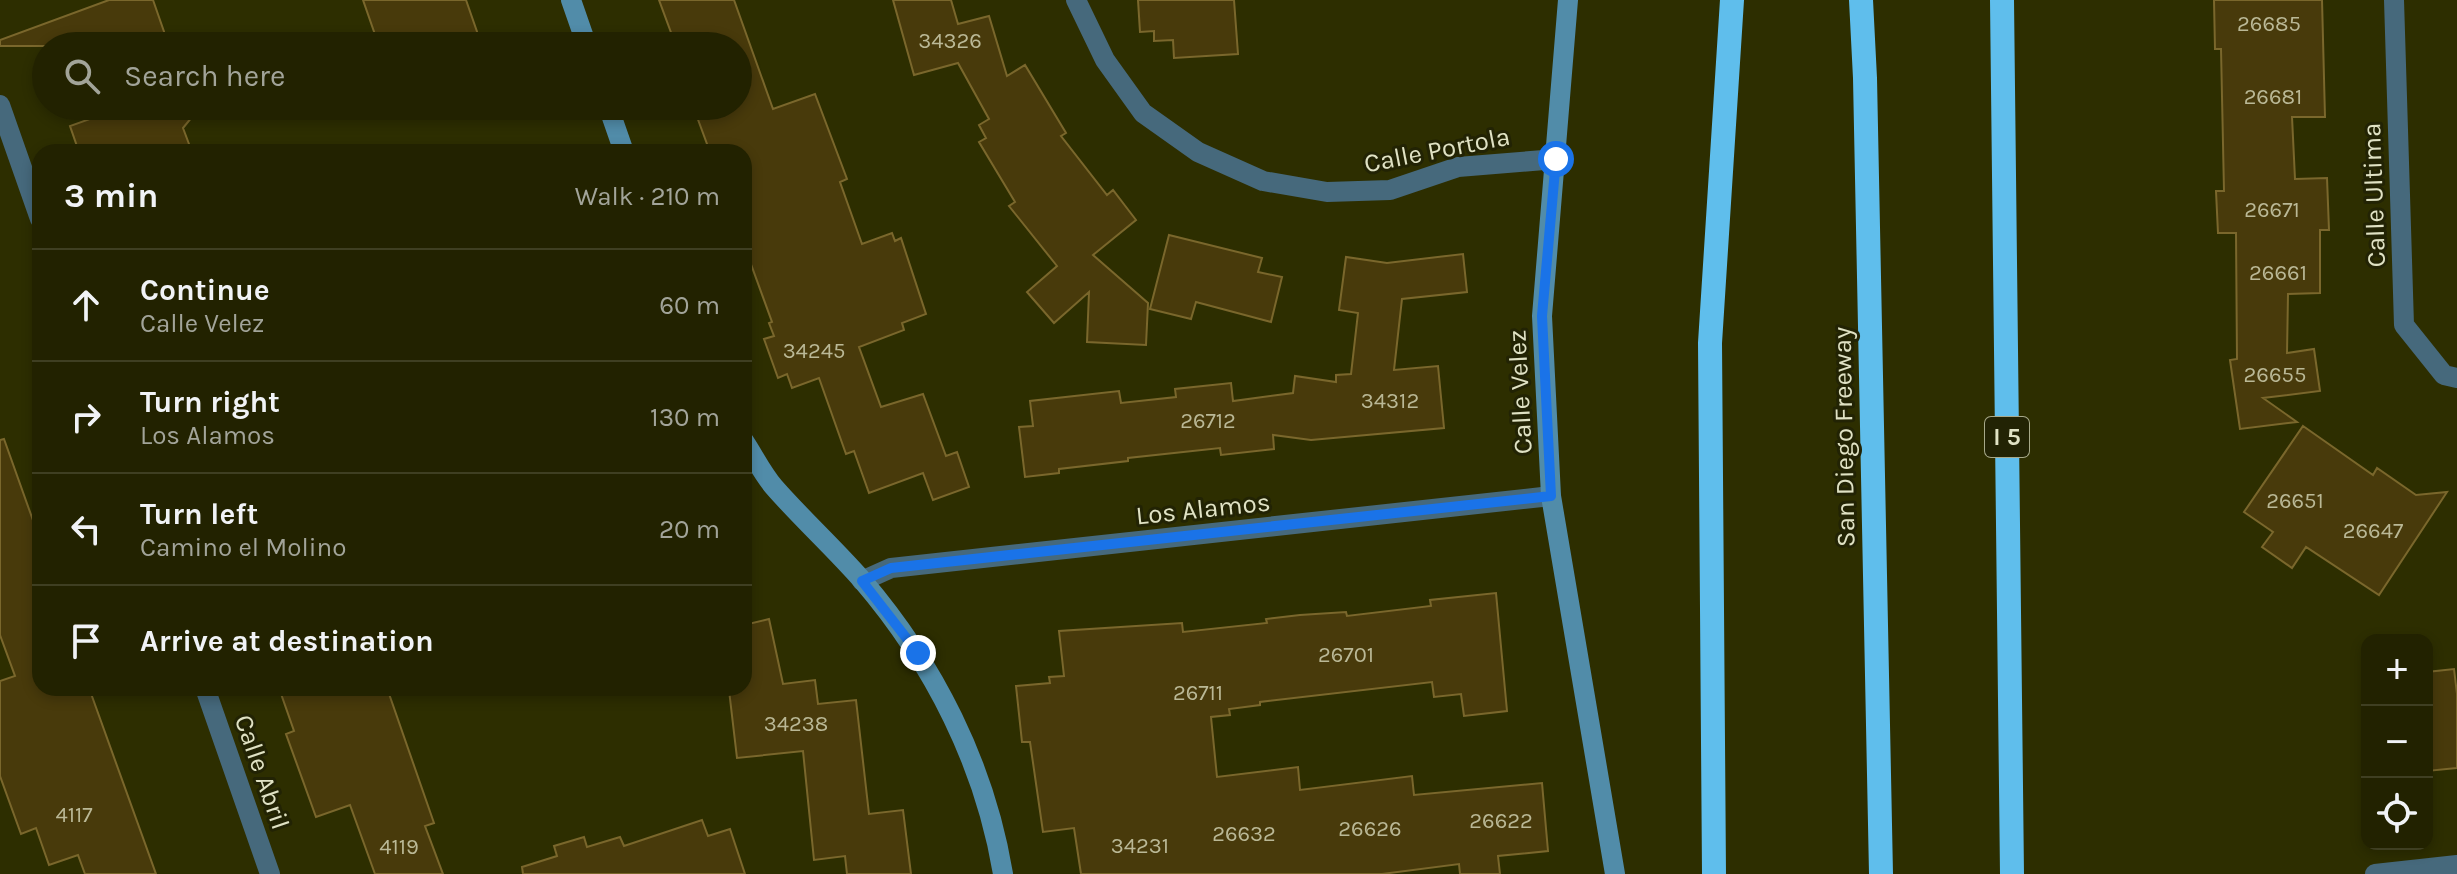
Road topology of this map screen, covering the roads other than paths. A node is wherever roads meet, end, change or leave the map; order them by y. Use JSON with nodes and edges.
{"nodes":[{"id":1,"x":571,"y":0,"type":"edge"},
{"id":2,"x":1076,"y":0,"type":"edge"},
{"id":3,"x":1568,"y":0,"type":"edge"},
{"id":4,"x":1732,"y":0,"type":"edge"},
{"id":5,"x":1861,"y":0,"type":"edge"},
{"id":6,"x":2002,"y":0,"type":"edge"},
{"id":7,"x":2394,"y":0,"type":"edge"},
{"id":8,"x":582,"y":32,"type":"edge"},
{"id":9,"x":0,"y":105,"type":"edge"},
{"id":10,"x":613,"y":120,"type":"edge"},
{"id":11,"x":621,"y":144,"type":"edge"},
{"id":12,"x":1556,"y":159,"type":"junction"},
{"id":13,"x":32,"y":196,"type":"edge"},
{"id":14,"x":2451,"y":377,"type":"edge"},
{"id":15,"x":752,"y":453,"type":"edge"},
{"id":16,"x":1551,"y":496,"type":"junction"},
{"id":17,"x":862,"y":581,"type":"junction"},
{"id":18,"x":208,"y":696,"type":"edge"},
{"id":19,"x":2457,"y":865,"type":"edge"},
{"id":20,"x":270,"y":874,"type":"edge"},
{"id":21,"x":1003,"y":874,"type":"edge"},
{"id":22,"x":1615,"y":874,"type":"edge"},
{"id":23,"x":1714,"y":874,"type":"edge"},
{"id":24,"x":1881,"y":874,"type":"edge"},
{"id":25,"x":2012,"y":874,"type":"edge"},
{"id":26,"x":2375,"y":874,"type":"edge"}],
"edges":[{"from":1,"to":8,"type":"street"},
{"from":2,"to":12,"type":"street","name":"Calle Portola"},
{"from":3,"to":12,"type":"street","name":"Calle Velez"},
{"from":4,"to":23,"type":"highway"},
{"from":5,"to":24,"type":"highway","name":"San Diego Freeway"},
{"from":6,"to":25,"type":"highway","number":"I 5"},
{"from":7,"to":14,"type":"street","name":"Calle Ultima"},
{"from":9,"to":13,"type":"street"},
{"from":10,"to":11,"type":"street"},
{"from":12,"to":16,"type":"street","name":"Calle Velez"},
{"from":15,"to":17,"type":"street"},
{"from":16,"to":17,"type":"street","name":"Los Alamos"},
{"from":16,"to":22,"type":"street","name":"Calle Velez"},
{"from":17,"to":21,"type":"street"},
{"from":18,"to":20,"type":"street","name":"Calle Abril"},
{"from":19,"to":26,"type":"street"}]}
